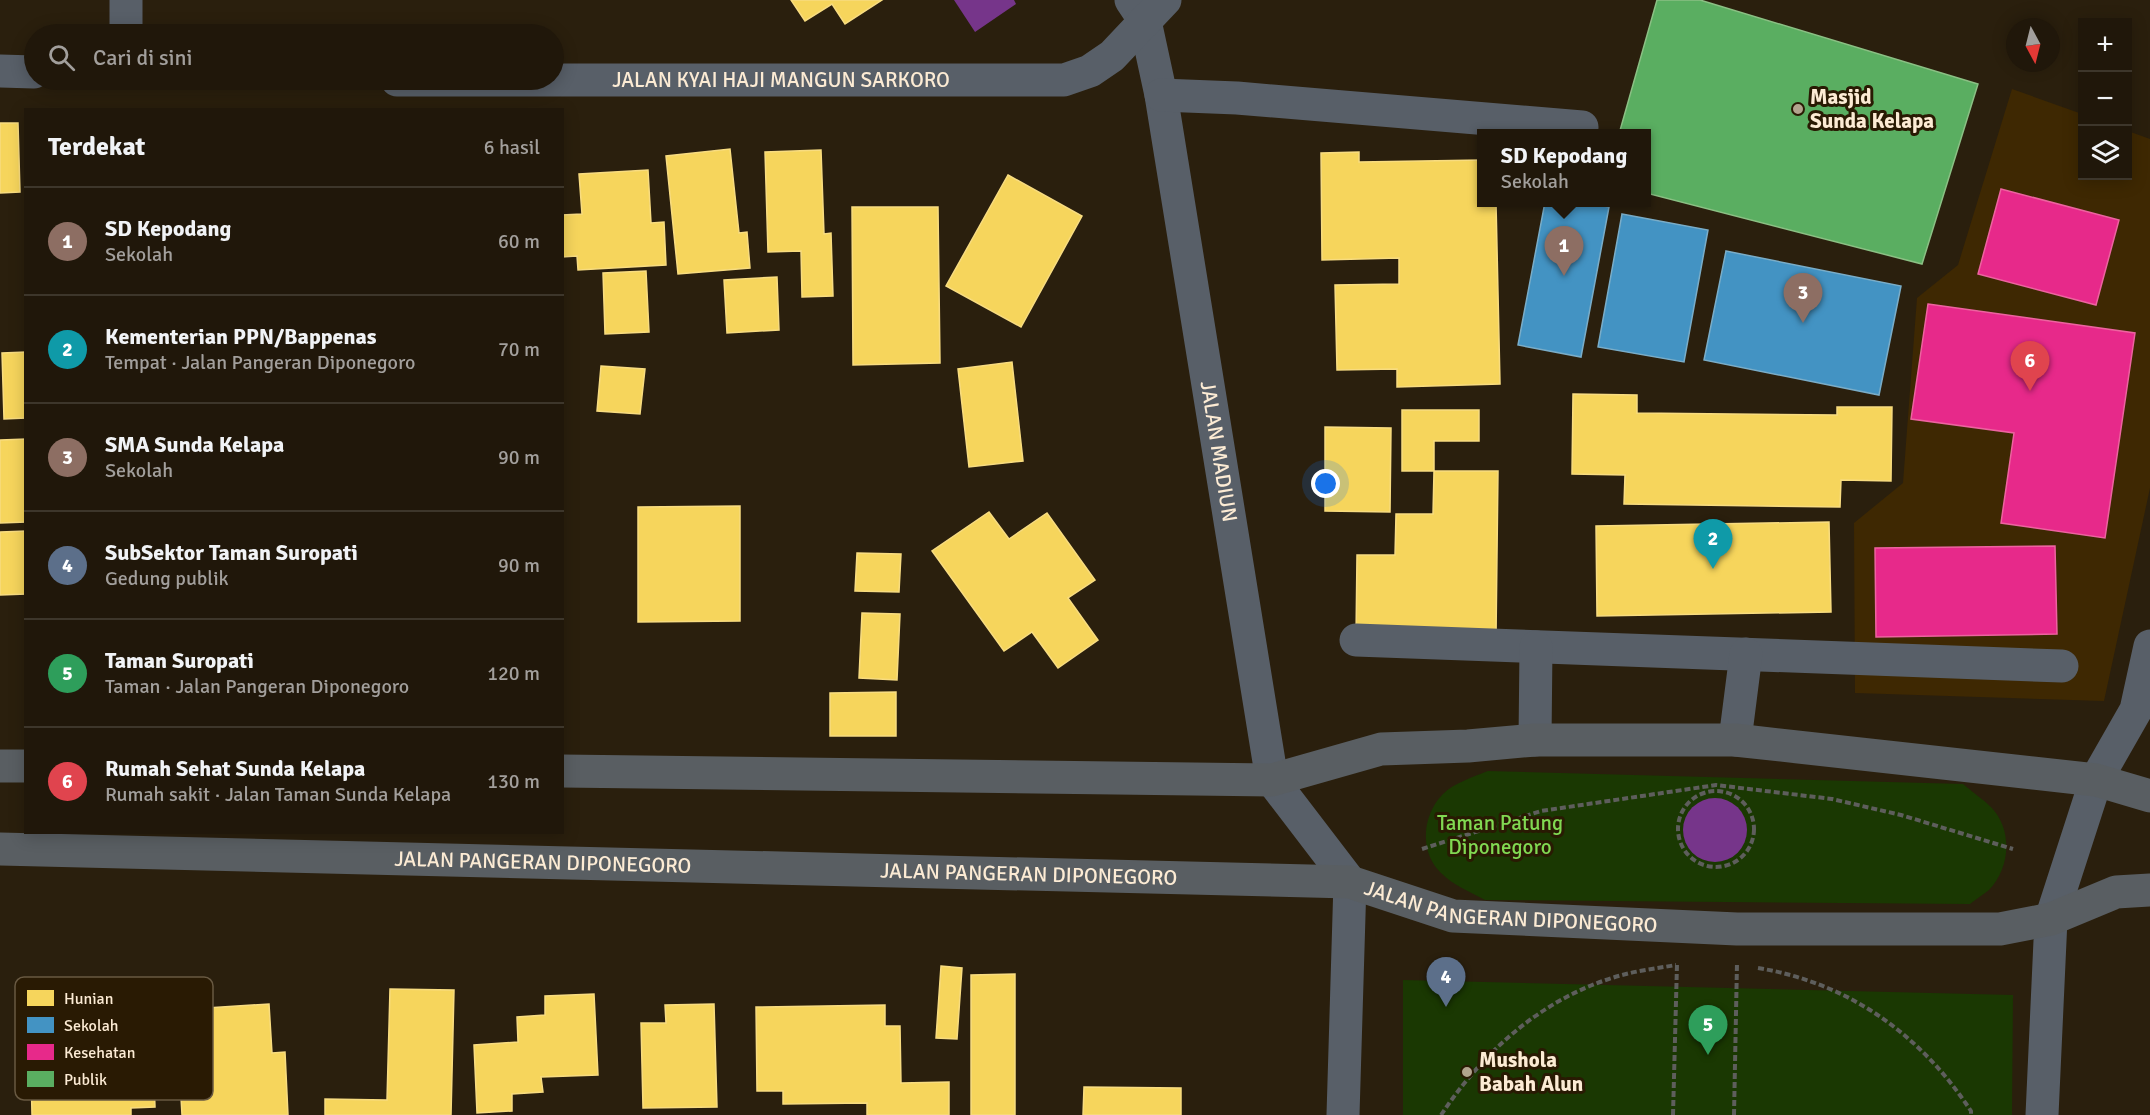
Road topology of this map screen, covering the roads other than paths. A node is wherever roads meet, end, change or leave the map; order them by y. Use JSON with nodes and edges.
{"nodes":[{"id":1,"x":126,"y":0,"type":"edge"},
{"id":2,"x":1147,"y":7,"type":"edge"},
{"id":3,"x":126,"y":24,"type":"edge"},
{"id":4,"x":0,"y":71,"type":"edge"},
{"id":5,"x":24,"y":72,"type":"edge"},
{"id":6,"x":564,"y":80,"type":"edge"},
{"id":7,"x":1161,"y":95,"type":"junction"},
{"id":8,"x":1582,"y":127,"type":"dead end"},
{"id":9,"x":1356,"y":640,"type":"dead end"},
{"id":10,"x":2150,"y":646,"type":"edge"},
{"id":11,"x":1536,"y":647,"type":"junction"},
{"id":12,"x":1746,"y":654,"type":"junction"},
{"id":13,"x":2062,"y":666,"type":"dead end"},
{"id":14,"x":1535,"y":740,"type":"junction"},
{"id":15,"x":1735,"y":740,"type":"junction"},
{"id":16,"x":0,"y":766,"type":"edge"},
{"id":17,"x":24,"y":766,"type":"edge"},
{"id":18,"x":564,"y":771,"type":"edge"},
{"id":19,"x":1272,"y":780,"type":"junction"},
{"id":20,"x":2096,"y":780,"type":"junction"},
{"id":21,"x":2150,"y":796,"type":"edge"},
{"id":22,"x":0,"y":849,"type":"edge"},
{"id":23,"x":1350,"y":882,"type":"junction"},
{"id":24,"x":2150,"y":890,"type":"edge"},
{"id":25,"x":2051,"y":919,"type":"junction"},
{"id":26,"x":1343,"y":1115,"type":"edge"},
{"id":27,"x":2042,"y":1115,"type":"edge"}],
"edges":[{"from":1,"to":3,"type":"street"},
{"from":2,"to":6,"type":"street","name":"JALAN KYAI HAJI MANGUN SARKORO"},
{"from":2,"to":7,"type":"street","name":"JALAN MADIUN"},
{"from":4,"to":5,"type":"street"},
{"from":7,"to":8,"type":"street"},
{"from":7,"to":19,"type":"street","name":"JALAN MADIUN"},
{"from":9,"to":11,"type":"street"},
{"from":10,"to":20,"type":"street"},
{"from":11,"to":12,"type":"street"},
{"from":11,"to":14,"type":"street"},
{"from":12,"to":13,"type":"street"},
{"from":12,"to":15,"type":"street"},
{"from":14,"to":15,"type":"main road"},
{"from":14,"to":19,"type":"main road"},
{"from":15,"to":20,"type":"main road"},
{"from":16,"to":17,"type":"main road"},
{"from":18,"to":19,"type":"main road"},
{"from":19,"to":23,"type":"street","name":"JALAN MADIUN"},
{"from":20,"to":21,"type":"main road"},
{"from":20,"to":25,"type":"street"},
{"from":22,"to":23,"type":"main road","name":"JALAN PANGERAN DIPONEGORO"},
{"from":23,"to":25,"type":"main road","name":"JALAN PANGERAN DIPONEGORO"},
{"from":23,"to":26,"type":"street"},
{"from":24,"to":25,"type":"main road","name":"JALAN PANGERAN DIPONEGORO"},
{"from":25,"to":27,"type":"street"}]}
